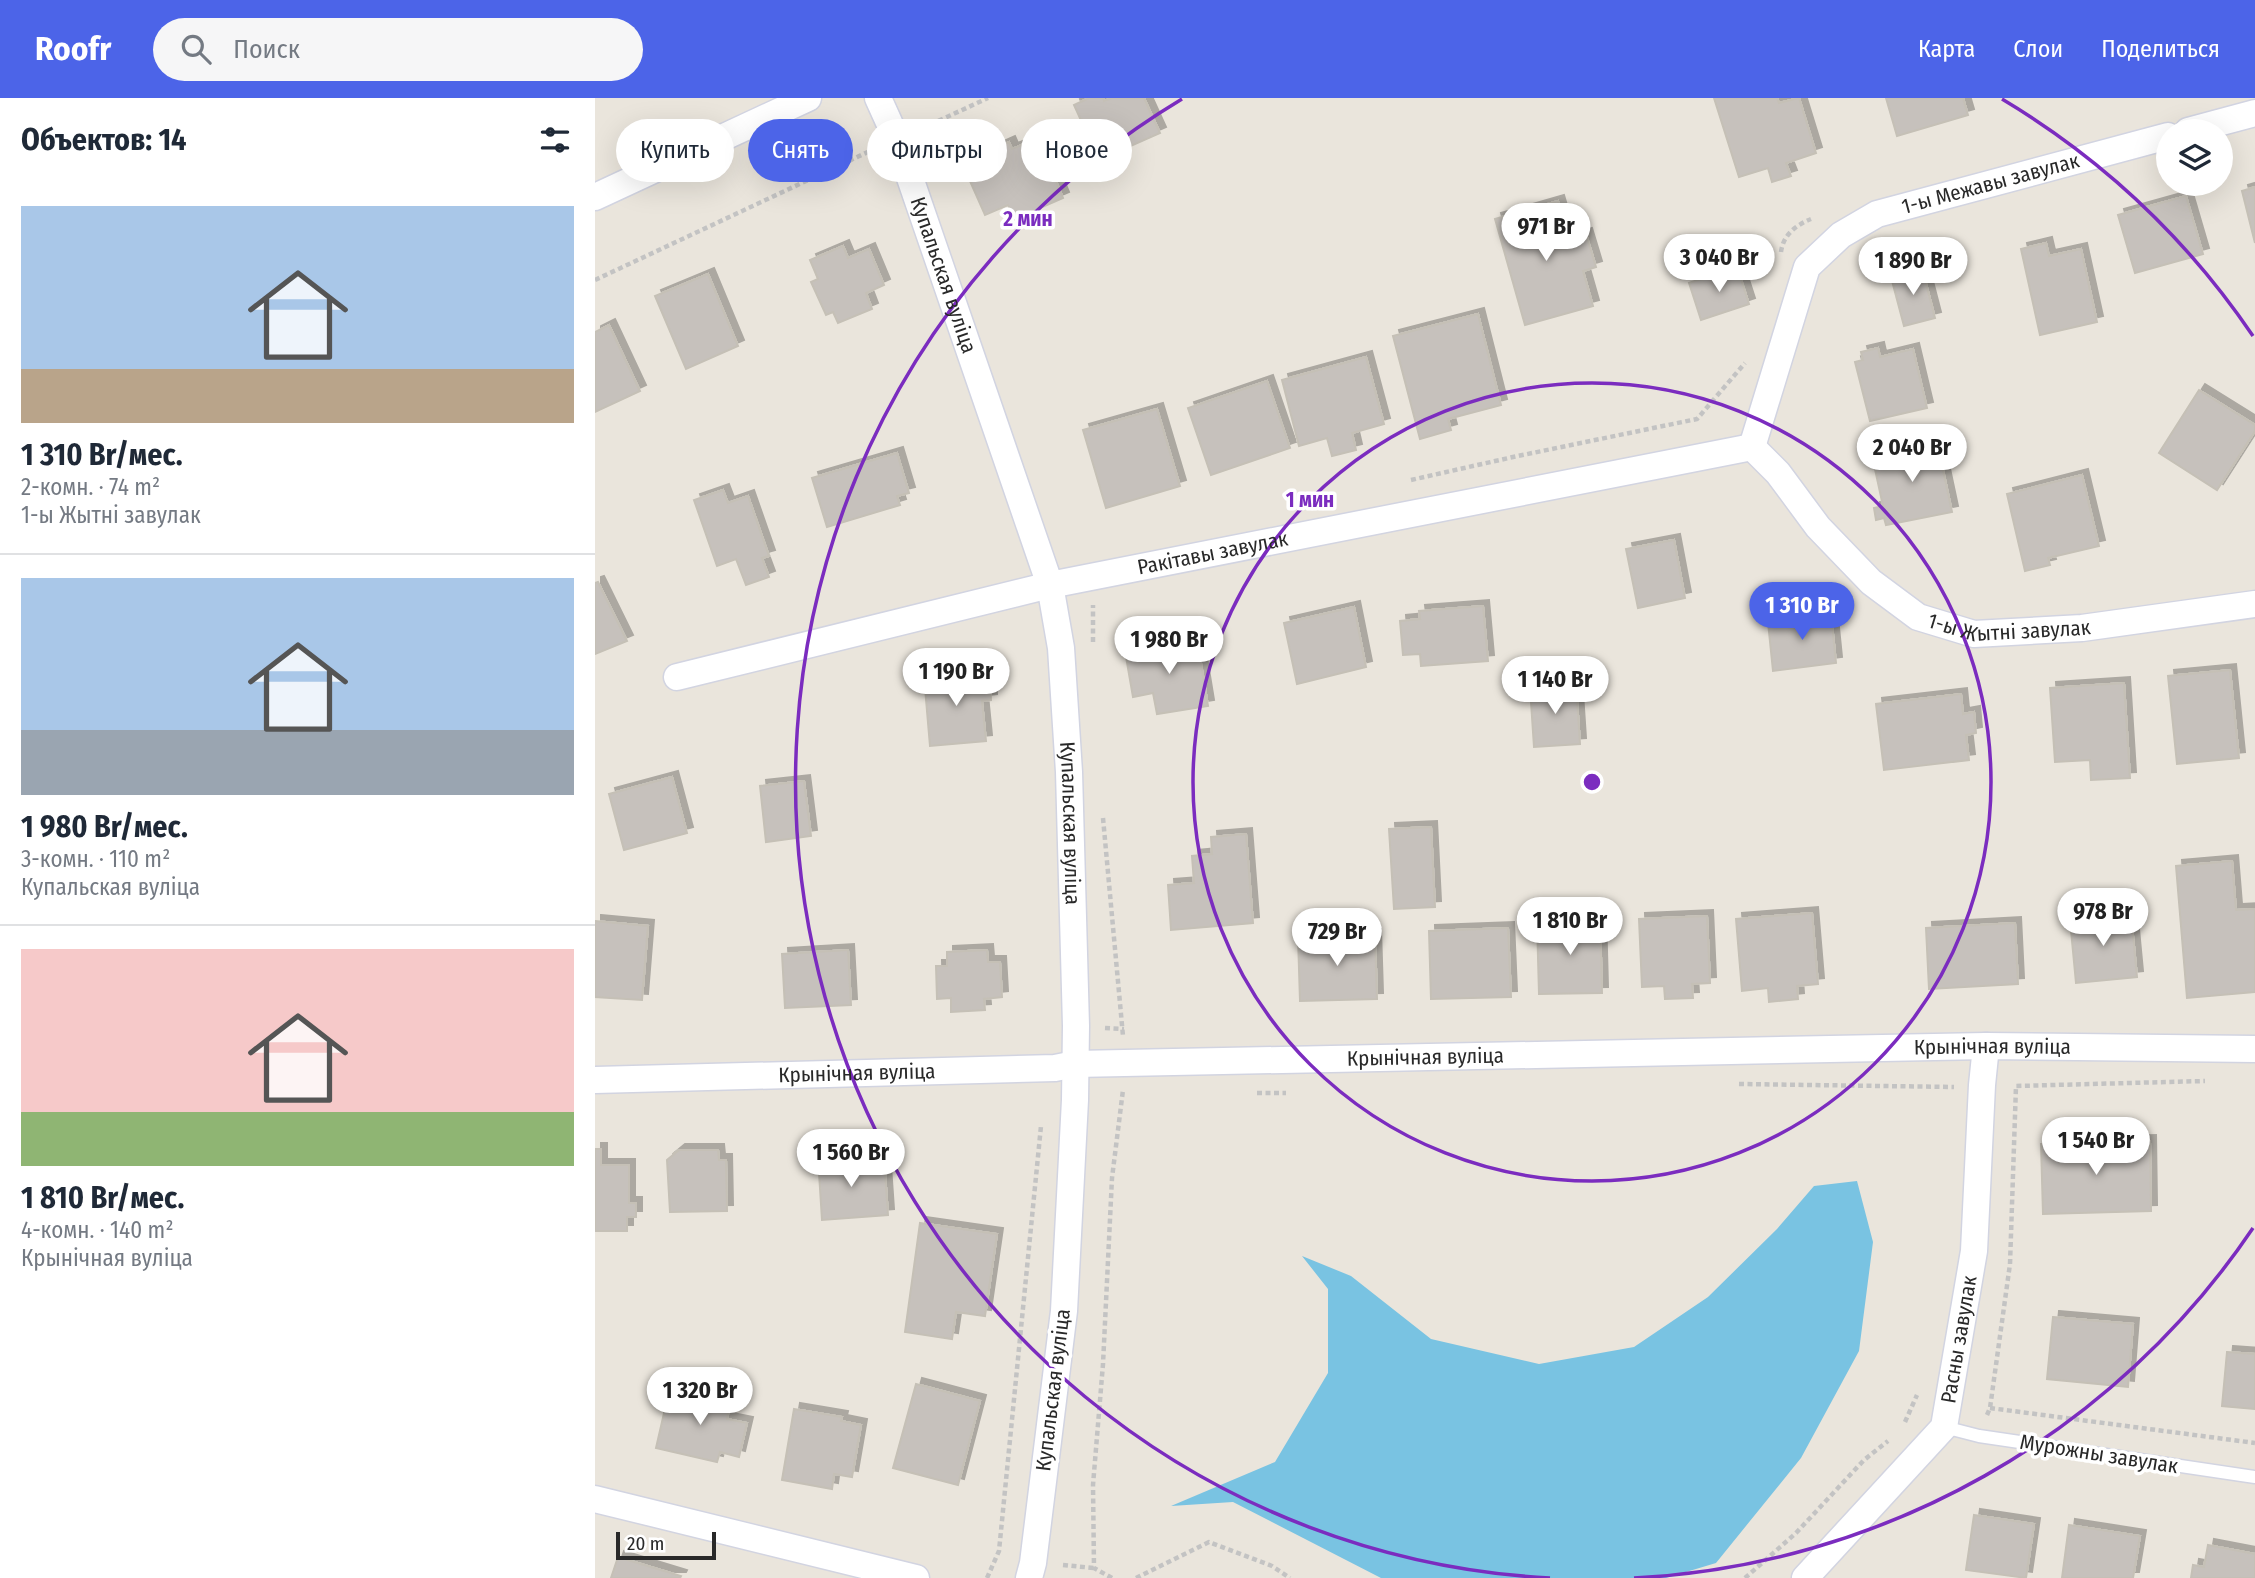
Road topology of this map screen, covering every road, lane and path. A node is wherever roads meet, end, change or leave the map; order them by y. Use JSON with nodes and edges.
{"nodes":[{"id":1,"x":809,"y":98,"type":"edge"},
{"id":2,"x":878,"y":98,"type":"edge"},
{"id":3,"x":988,"y":98,"type":"edge"},
{"id":4,"x":2255,"y":113,"type":"edge"},
{"id":5,"x":888,"y":119,"type":"edge"},
{"id":6,"x":942,"y":119,"type":"edge"},
{"id":7,"x":2232,"y":119,"type":"edge"},
{"id":8,"x":2156,"y":139,"type":"edge"},
{"id":9,"x":867,"y":154,"type":"edge"},
{"id":10,"x":911,"y":182,"type":"edge"},
{"id":11,"x":595,"y":197,"type":"edge"},
{"id":12,"x":1821,"y":216,"type":"dead end"},
{"id":13,"x":1779,"y":263,"type":"dead end"},
{"id":14,"x":595,"y":279,"type":"edge"},
{"id":15,"x":1750,"y":356,"type":"dead end"},
{"id":16,"x":1752,"y":447,"type":"junction"},
{"id":17,"x":1408,"y":481,"type":"dead end"},
{"id":18,"x":1050,"y":584,"type":"junction"},
{"id":19,"x":1104,"y":601,"type":"dead end"},
{"id":20,"x":2255,"y":604,"type":"edge"},
{"id":21,"x":1093,"y":654,"type":"dead end"},
{"id":22,"x":677,"y":677,"type":"dead end"},
{"id":23,"x":1103,"y":813,"type":"dead end"},
{"id":24,"x":1986,"y":1046,"type":"junction"},
{"id":25,"x":2255,"y":1049,"type":"edge"},
{"id":26,"x":1121,"y":1063,"type":"junction"},
{"id":27,"x":1075,"y":1065,"type":"junction"},
{"id":28,"x":595,"y":1080,"type":"edge"},
{"id":29,"x":2215,"y":1081,"type":"dead end"},
{"id":30,"x":1737,"y":1084,"type":"dead end"},
{"id":31,"x":1957,"y":1098,"type":"dead end"},
{"id":32,"x":1042,"y":1114,"type":"dead end"},
{"id":33,"x":1918,"y":1394,"type":"dead end"},
{"id":34,"x":1990,"y":1408,"type":"junction"},
{"id":35,"x":1944,"y":1427,"type":"junction"},
{"id":36,"x":1902,"y":1429,"type":"dead end"},
{"id":37,"x":1979,"y":1436,"type":"junction"},
{"id":38,"x":1892,"y":1437,"type":"dead end"},
{"id":39,"x":2255,"y":1443,"type":"edge"},
{"id":40,"x":2255,"y":1477,"type":"edge"},
{"id":41,"x":595,"y":1499,"type":"edge"},
{"id":42,"x":916,"y":1578,"type":"edge"},
{"id":43,"x":987,"y":1578,"type":"edge"},
{"id":44,"x":1029,"y":1578,"type":"edge"},
{"id":45,"x":1112,"y":1578,"type":"edge"},
{"id":46,"x":1136,"y":1578,"type":"edge"},
{"id":47,"x":1290,"y":1578,"type":"edge"},
{"id":48,"x":1745,"y":1578,"type":"edge"},
{"id":49,"x":1805,"y":1578,"type":"edge"}],
"edges":[{"from":1,"to":11,"type":"street"},
{"from":2,"to":5,"type":"street","name":"Купальская вуліца"},
{"from":3,"to":6,"type":"path"},
{"from":4,"to":7,"type":"street"},
{"from":8,"to":16,"type":"street","name":"1-ы Межавы завулак"},
{"from":9,"to":14,"type":"path"},
{"from":10,"to":18,"type":"street","name":"Купальская вуліца"},
{"from":12,"to":13,"type":"path"},
{"from":15,"to":17,"type":"path"},
{"from":16,"to":18,"type":"street","name":"Ракітавы завулак"},
{"from":16,"to":20,"type":"street","name":"1-ы Жытні завулак"},
{"from":18,"to":22,"type":"street","name":"Ракітавы завулак"},
{"from":18,"to":27,"type":"street","name":"Купальская вуліца"},
{"from":19,"to":21,"type":"path"},
{"from":23,"to":26,"type":"path"},
{"from":24,"to":25,"type":"street","name":"Крынічная вуліца"},
{"from":24,"to":26,"type":"street","name":"Крынічная вуліца"},
{"from":24,"to":35,"type":"street","name":"Расны завулак"},
{"from":26,"to":27,"type":"street","name":"Крынічная вуліца"},
{"from":26,"to":45,"type":"path"},
{"from":27,"to":28,"type":"street","name":"Крынічная вуліца"},
{"from":27,"to":44,"type":"street","name":"Купальская вуліца"},
{"from":29,"to":34,"type":"path"},
{"from":30,"to":31,"type":"path"},
{"from":32,"to":43,"type":"path"},
{"from":33,"to":36,"type":"path"},
{"from":34,"to":37,"type":"path"},
{"from":34,"to":39,"type":"path"},
{"from":35,"to":37,"type":"lane","name":"Мурожны завулак"},
{"from":35,"to":49,"type":"street","name":"Расны завулак"},
{"from":37,"to":40,"type":"lane","name":"Мурожны завулак"},
{"from":38,"to":48,"type":"path"},
{"from":41,"to":42,"type":"street"},
{"from":46,"to":47,"type":"path"}]}
